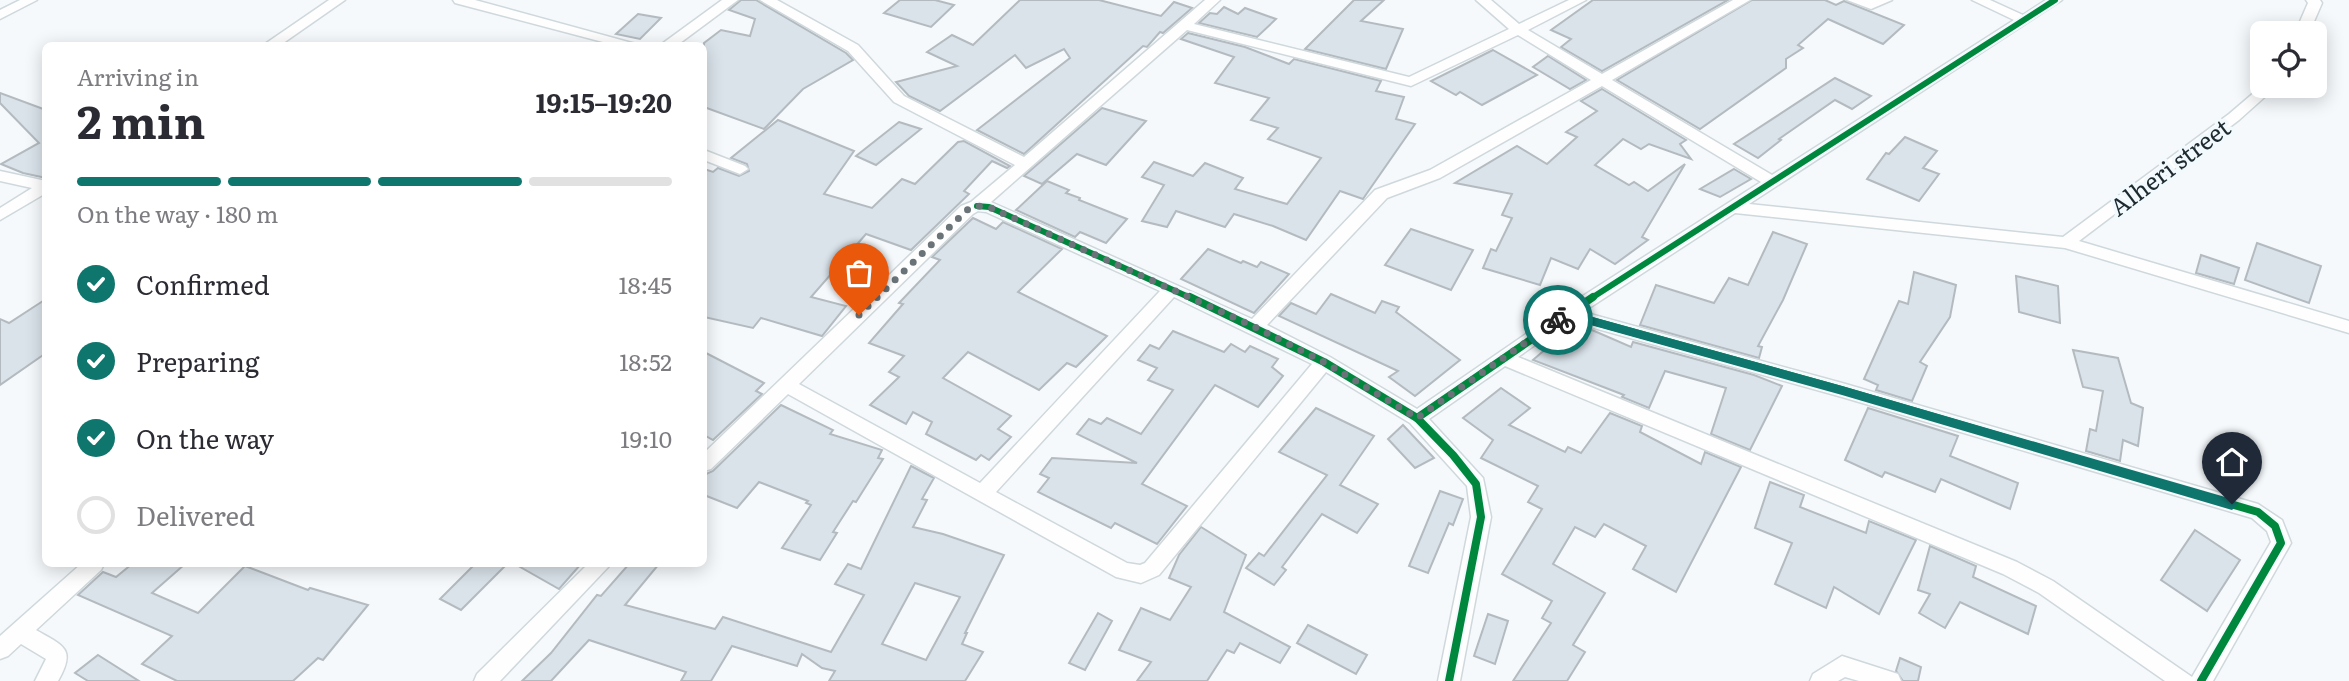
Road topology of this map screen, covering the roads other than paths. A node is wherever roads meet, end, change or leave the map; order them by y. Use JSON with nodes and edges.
{"nodes":[{"id":1,"x":30,"y":0,"type":"edge"},
{"id":2,"x":338,"y":0,"type":"edge"},
{"id":3,"x":460,"y":0,"type":"edge"},
{"id":4,"x":730,"y":0,"type":"edge"},
{"id":5,"x":767,"y":0,"type":"edge"},
{"id":6,"x":1213,"y":0,"type":"edge"},
{"id":7,"x":1483,"y":0,"type":"edge"},
{"id":8,"x":1579,"y":0,"type":"edge"},
{"id":9,"x":1743,"y":0,"type":"edge"},
{"id":10,"x":1854,"y":0,"type":"edge"},
{"id":11,"x":1885,"y":0,"type":"edge"},
{"id":12,"x":1979,"y":0,"type":"edge"},
{"id":13,"x":2055,"y":0,"type":"edge"},
{"id":14,"x":2313,"y":0,"type":"edge"},
{"id":15,"x":0,"y":15,"type":"edge"},
{"id":16,"x":2024,"y":20,"type":"junction"},
{"id":17,"x":2307,"y":21,"type":"edge"},
{"id":18,"x":1187,"y":26,"type":"junction"},
{"id":19,"x":1517,"y":29,"type":"junction"},
{"id":20,"x":275,"y":42,"type":"edge"},
{"id":21,"x":621,"y":42,"type":"edge"},
{"id":22,"x":672,"y":42,"type":"edge"},
{"id":23,"x":1601,"y":82,"type":"junction"},
{"id":24,"x":2256,"y":98,"type":"edge"},
{"id":25,"x":707,"y":156,"type":"edge"},
{"id":26,"x":1024,"y":163,"type":"junction"},
{"id":27,"x":740,"y":169,"type":"dead end"},
{"id":28,"x":0,"y":176,"type":"edge"},
{"id":29,"x":1773,"y":182,"type":"junction"},
{"id":30,"x":42,"y":185,"type":"edge"},
{"id":31,"x":42,"y":189,"type":"edge"},
{"id":32,"x":977,"y":206,"type":"junction"},
{"id":33,"x":1733,"y":208,"type":"junction"},
{"id":34,"x":0,"y":215,"type":"edge"},
{"id":35,"x":2066,"y":243,"type":"junction"},
{"id":36,"x":1172,"y":289,"type":"junction"},
{"id":37,"x":1567,"y":314,"type":"junction"},
{"id":38,"x":1255,"y":327,"type":"junction"},
{"id":39,"x":2349,"y":327,"type":"edge"},
{"id":40,"x":1503,"y":358,"type":"junction"},
{"id":41,"x":1324,"y":362,"type":"junction"},
{"id":42,"x":786,"y":385,"type":"junction"},
{"id":43,"x":1417,"y":418,"type":"junction"},
{"id":44,"x":707,"y":461,"type":"edge"},
{"id":45,"x":983,"y":493,"type":"junction"},
{"id":46,"x":91,"y":567,"type":"edge"},
{"id":47,"x":598,"y":567,"type":"edge"},
{"id":48,"x":20,"y":632,"type":"junction"},
{"id":49,"x":0,"y":649,"type":"edge"},
{"id":50,"x":46,"y":681,"type":"edge"},
{"id":51,"x":485,"y":681,"type":"edge"},
{"id":52,"x":1449,"y":681,"type":"edge"},
{"id":53,"x":1821,"y":681,"type":"edge"},
{"id":54,"x":1890,"y":681,"type":"edge"},
{"id":55,"x":2183,"y":681,"type":"edge"},
{"id":56,"x":2201,"y":681,"type":"edge"}],
"edges":[{"from":1,"to":15,"type":"street"},
{"from":2,"to":20,"type":"street"},
{"from":3,"to":21,"type":"street"},
{"from":4,"to":22,"type":"street"},
{"from":5,"to":26,"type":"street"},
{"from":6,"to":18,"type":"street"},
{"from":7,"to":19,"type":"street"},
{"from":8,"to":19,"type":"street"},
{"from":9,"to":23,"type":"street"},
{"from":10,"to":11,"type":"street"},
{"from":12,"to":16,"type":"street"},
{"from":13,"to":16,"type":"street"},
{"from":14,"to":17,"type":"street"},
{"from":16,"to":29,"type":"street"},
{"from":18,"to":19,"type":"street"},
{"from":18,"to":26,"type":"street"},
{"from":19,"to":23,"type":"street"},
{"from":23,"to":29,"type":"street"},
{"from":23,"to":38,"type":"street"},
{"from":24,"to":35,"type":"street","name":"Alheri street"},
{"from":25,"to":27,"type":"street"},
{"from":26,"to":32,"type":"street"},
{"from":28,"to":30,"type":"street"},
{"from":29,"to":33,"type":"street"},
{"from":31,"to":34,"type":"street"},
{"from":32,"to":36,"type":"street"},
{"from":32,"to":42,"type":"street"},
{"from":33,"to":35,"type":"street"},
{"from":33,"to":37,"type":"street"},
{"from":35,"to":39,"type":"street"},
{"from":36,"to":38,"type":"street"},
{"from":36,"to":45,"type":"street"},
{"from":37,"to":40,"type":"street"},
{"from":37,"to":56,"type":"street"},
{"from":38,"to":41,"type":"street"},
{"from":40,"to":43,"type":"street"},
{"from":40,"to":55,"type":"street"},
{"from":41,"to":43,"type":"street"},
{"from":41,"to":45,"type":"street"},
{"from":42,"to":44,"type":"street"},
{"from":42,"to":45,"type":"street"},
{"from":43,"to":52,"type":"street"},
{"from":46,"to":48,"type":"street"},
{"from":47,"to":51,"type":"street"},
{"from":48,"to":49,"type":"street"},
{"from":48,"to":50,"type":"street"},
{"from":53,"to":54,"type":"street"}]}
